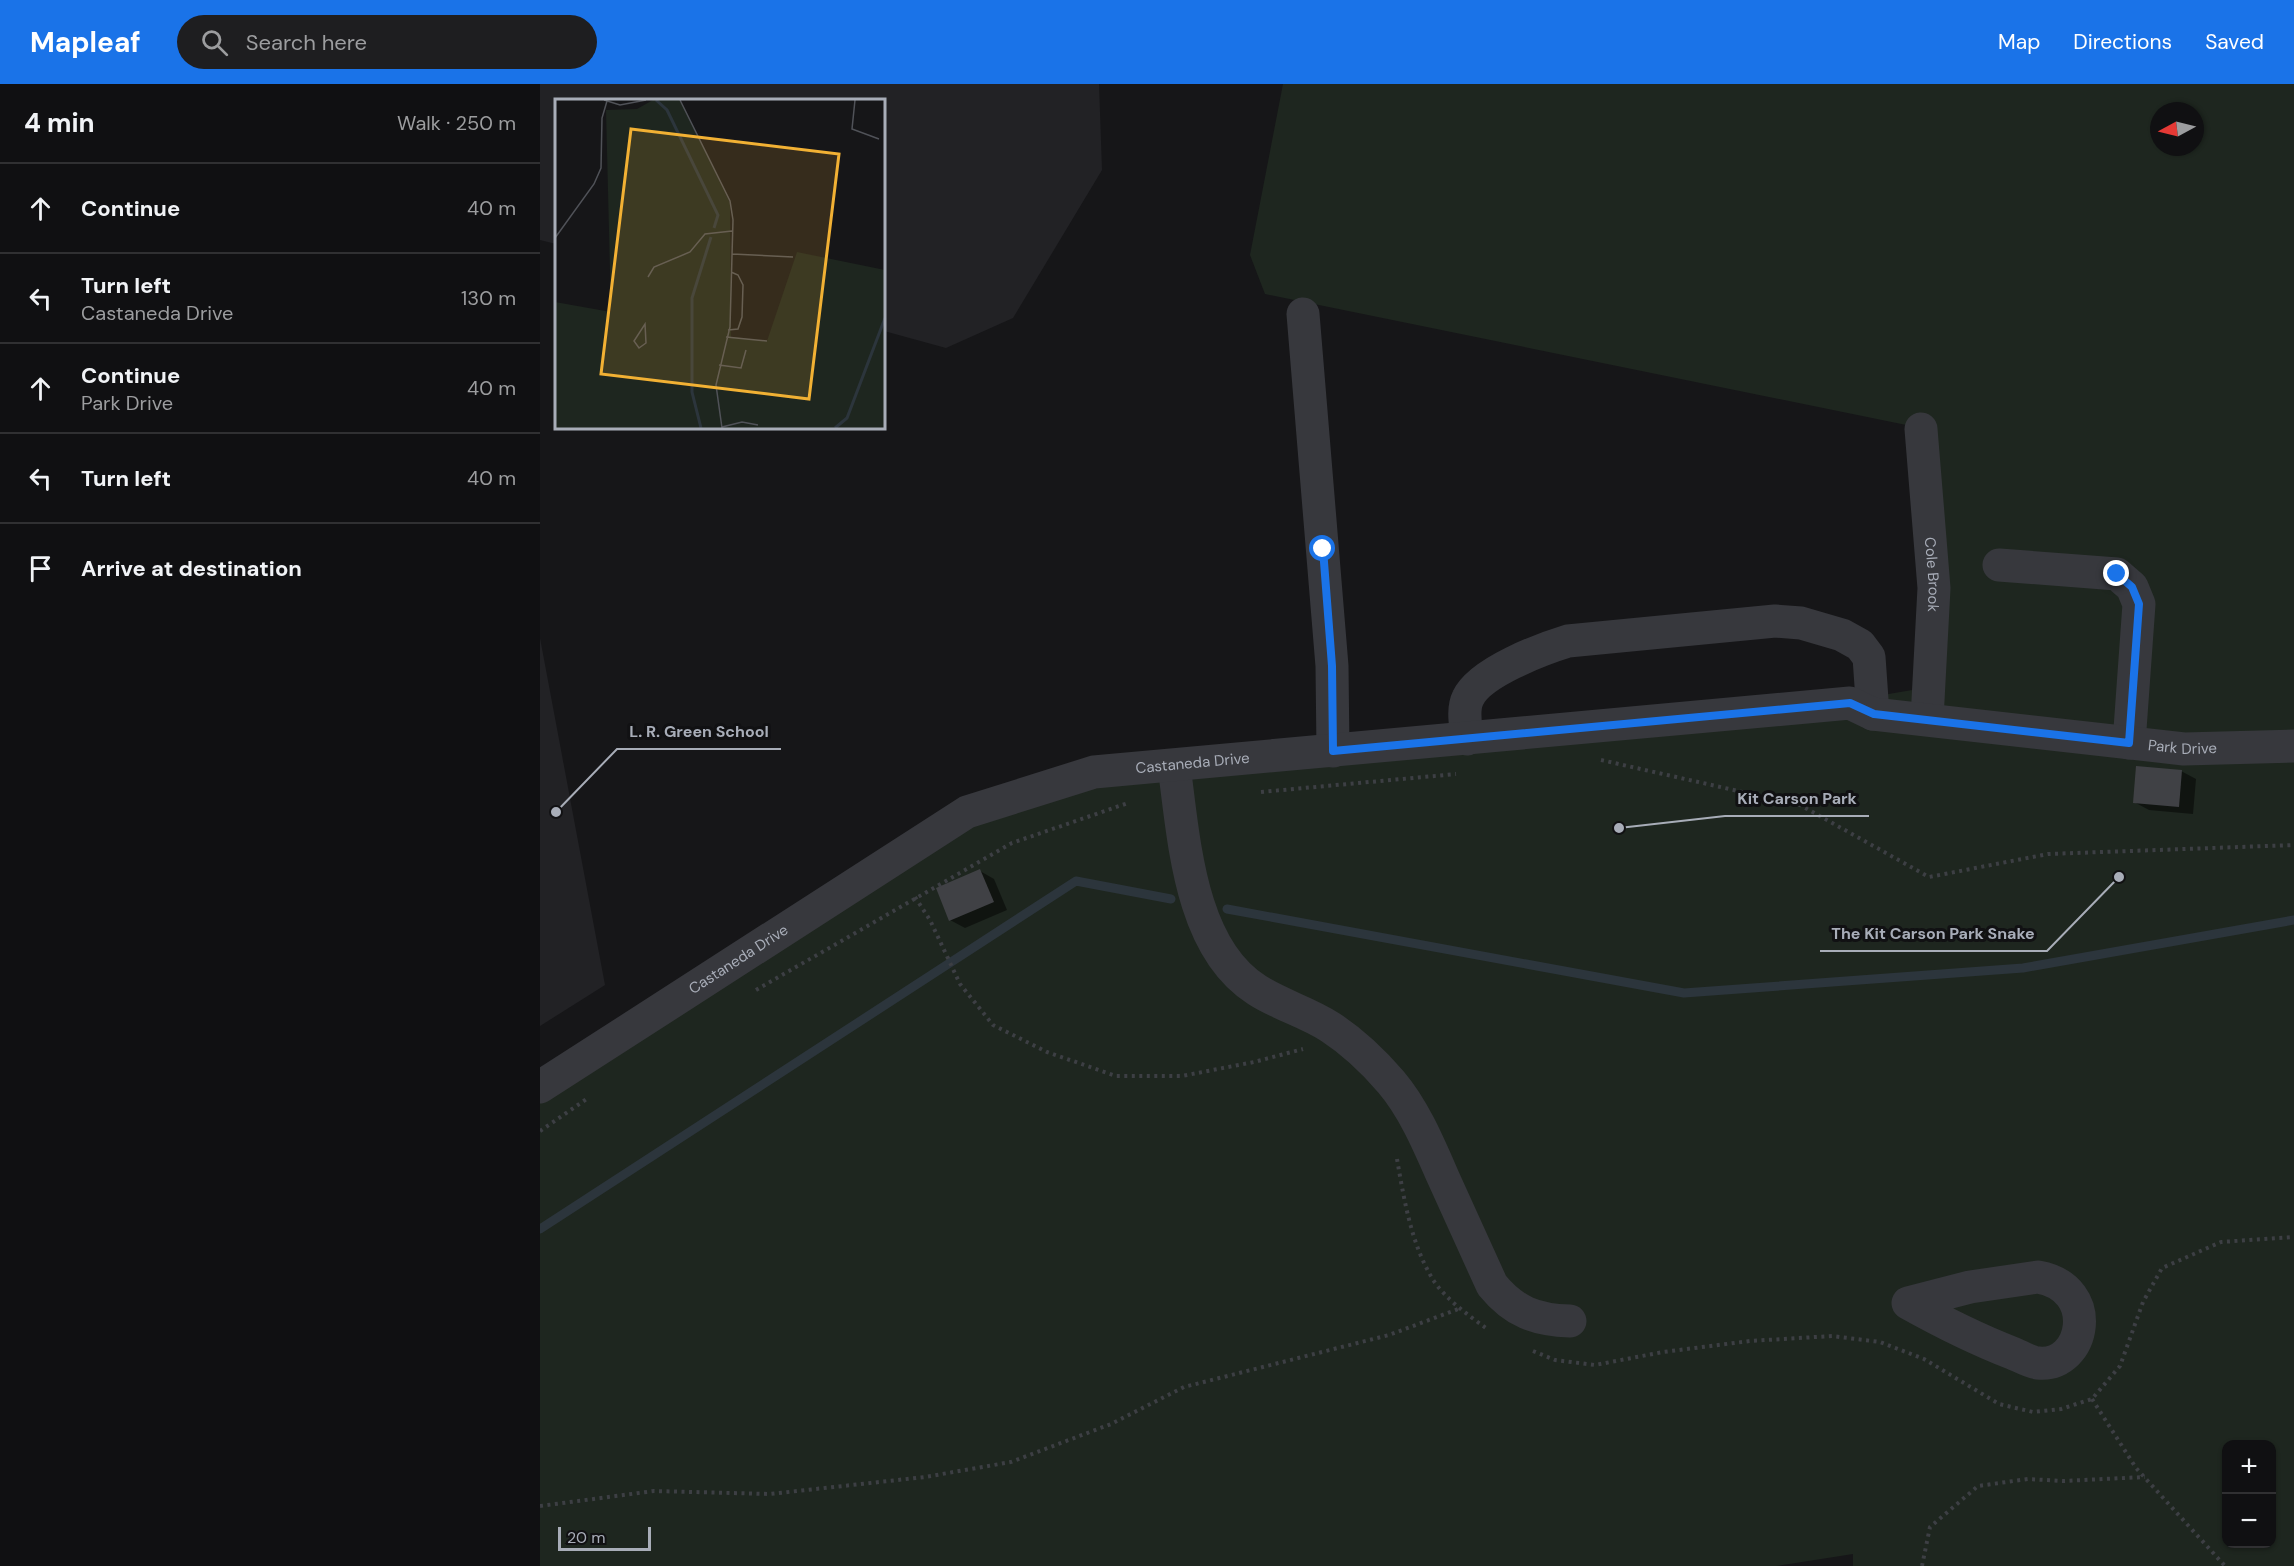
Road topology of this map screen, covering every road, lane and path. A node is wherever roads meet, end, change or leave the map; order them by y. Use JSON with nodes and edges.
{"nodes":[{"id":1,"x":1303,"y":314,"type":"dead end"},
{"id":2,"x":1921,"y":429,"type":"dead end"},
{"id":3,"x":1999,"y":566,"type":"dead end"},
{"id":4,"x":1874,"y":714,"type":"junction"},
{"id":5,"x":1928,"y":719,"type":"junction"},
{"id":6,"x":1467,"y":739,"type":"junction"},
{"id":7,"x":2129,"y":743,"type":"junction"},
{"id":8,"x":2294,"y":746,"type":"edge"},
{"id":9,"x":1333,"y":751,"type":"junction"},
{"id":10,"x":1599,"y":759,"type":"dead end"},
{"id":11,"x":1458,"y":774,"type":"dead end"},
{"id":12,"x":1176,"y":781,"type":"junction"},
{"id":13,"x":1258,"y":792,"type":"dead end"},
{"id":14,"x":2294,"y":845,"type":"edge"},
{"id":15,"x":915,"y":897,"type":"junction"},
{"id":16,"x":752,"y":992,"type":"dead end"},
{"id":17,"x":1309,"y":1047,"type":"dead end"},
{"id":18,"x":540,"y":1087,"type":"edge"},
{"id":19,"x":597,"y":1091,"type":"dead end"},
{"id":20,"x":540,"y":1131,"type":"edge"},
{"id":21,"x":1396,"y":1153,"type":"dead end"},
{"id":22,"x":2294,"y":1237,"type":"edge"},
{"id":23,"x":1461,"y":1308,"type":"junction"},
{"id":24,"x":1570,"y":1321,"type":"dead end"},
{"id":25,"x":1493,"y":1333,"type":"dead end"},
{"id":26,"x":1523,"y":1347,"type":"dead end"},
{"id":27,"x":2092,"y":1399,"type":"junction"},
{"id":28,"x":2145,"y":1477,"type":"junction"},
{"id":29,"x":540,"y":1506,"type":"edge"},
{"id":30,"x":1922,"y":1566,"type":"edge"},
{"id":31,"x":2225,"y":1566,"type":"edge"}],
"edges":[{"from":1,"to":9,"type":"street"},
{"from":2,"to":5,"type":"street","name":"Cole Brook"},
{"from":3,"to":7,"type":"street"},
{"from":4,"to":5,"type":"street","name":"Castaneda Drive"},
{"from":4,"to":6,"type":"street","name":"Castaneda Drive"},
{"from":4,"to":6,"type":"street"},
{"from":5,"to":7,"type":"street","name":"Park Drive"},
{"from":6,"to":9,"type":"street","name":"Castaneda Drive"},
{"from":7,"to":8,"type":"street","name":"Park Drive"},
{"from":9,"to":12,"type":"street","name":"Castaneda Drive"},
{"from":10,"to":14,"type":"path"},
{"from":11,"to":13,"type":"path"},
{"from":12,"to":15,"type":"path"},
{"from":12,"to":18,"type":"street","name":"Castaneda Drive"},
{"from":12,"to":24,"type":"street"},
{"from":15,"to":16,"type":"path"},
{"from":15,"to":17,"type":"path"},
{"from":19,"to":20,"type":"path"},
{"from":21,"to":23,"type":"path"},
{"from":22,"to":27,"type":"path"},
{"from":23,"to":25,"type":"path"},
{"from":23,"to":29,"type":"path"},
{"from":26,"to":27,"type":"path"},
{"from":27,"to":28,"type":"path"},
{"from":28,"to":30,"type":"path"},
{"from":28,"to":31,"type":"path"}]}
